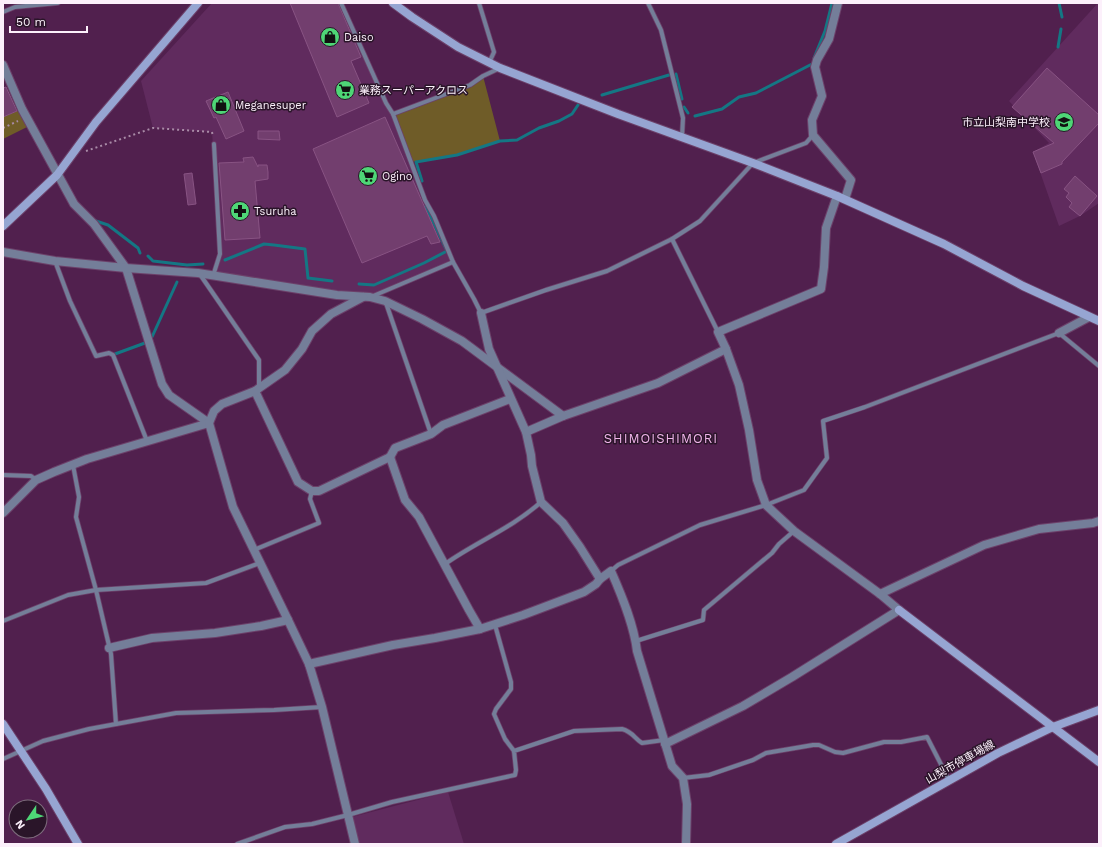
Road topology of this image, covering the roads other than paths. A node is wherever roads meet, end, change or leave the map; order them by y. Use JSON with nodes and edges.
{"nodes":[{"id":1,"x":58,"y":3,"type":"edge"},
{"id":2,"x":198,"y":3,"type":"edge"},
{"id":3,"x":342,"y":3,"type":"edge"},
{"id":4,"x":393,"y":3,"type":"edge"},
{"id":5,"x":479,"y":3,"type":"edge"},
{"id":6,"x":648,"y":3,"type":"edge"},
{"id":7,"x":838,"y":3,"type":"edge"},
{"id":8,"x":3,"y":12,"type":"edge"},
{"id":9,"x":489,"y":63,"type":"junction"},
{"id":10,"x":3,"y":65,"type":"edge"},
{"id":11,"x":500,"y":68,"type":"junction"},
{"id":12,"x":392,"y":114,"type":"junction"},
{"id":13,"x":813,"y":135,"type":"junction"},
{"id":14,"x":682,"y":137,"type":"junction"},
{"id":15,"x":214,"y":144,"type":"road end"},
{"id":16,"x":753,"y":163,"type":"junction"},
{"id":17,"x":57,"y":175,"type":"junction"},
{"id":18,"x":837,"y":196,"type":"junction"},
{"id":19,"x":845,"y":199,"type":"junction"},
{"id":20,"x":3,"y":226,"type":"edge"},
{"id":21,"x":672,"y":238,"type":"junction"},
{"id":22,"x":3,"y":252,"type":"edge"},
{"id":23,"x":55,"y":260,"type":"junction"},
{"id":24,"x":453,"y":262,"type":"junction"},
{"id":25,"x":126,"y":268,"type":"junction"},
{"id":26,"x":198,"y":273,"type":"junction"},
{"id":27,"x":213,"y":276,"type":"junction"},
{"id":28,"x":367,"y":297,"type":"junction"},
{"id":29,"x":386,"y":301,"type":"junction"},
{"id":30,"x":481,"y":313,"type":"junction"},
{"id":31,"x":1089,"y":317,"type":"junction"},
{"id":32,"x":1099,"y":321,"type":"edge"},
{"id":33,"x":718,"y":332,"type":"junction"},
{"id":34,"x":1059,"y":333,"type":"junction"},
{"id":35,"x":726,"y":349,"type":"junction"},
{"id":36,"x":1099,"y":366,"type":"edge"},
{"id":37,"x":499,"y":369,"type":"junction"},
{"id":38,"x":257,"y":390,"type":"junction"},
{"id":39,"x":510,"y":399,"type":"junction"},
{"id":40,"x":563,"y":416,"type":"junction"},
{"id":41,"x":209,"y":423,"type":"junction"},
{"id":42,"x":526,"y":432,"type":"junction"},
{"id":43,"x":431,"y":434,"type":"junction"},
{"id":44,"x":147,"y":442,"type":"junction"},
{"id":45,"x":390,"y":457,"type":"junction"},
{"id":46,"x":73,"y":465,"type":"junction"},
{"id":47,"x":3,"y":475,"type":"edge"},
{"id":48,"x":36,"y":480,"type":"junction"},
{"id":49,"x":312,"y":491,"type":"junction"},
{"id":50,"x":540,"y":502,"type":"junction"},
{"id":51,"x":766,"y":505,"type":"junction"},
{"id":52,"x":3,"y":513,"type":"edge"},
{"id":53,"x":1099,"y":521,"type":"edge"},
{"id":54,"x":794,"y":531,"type":"junction"},
{"id":55,"x":254,"y":550,"type":"junction"},
{"id":56,"x":260,"y":563,"type":"junction"},
{"id":57,"x":445,"y":564,"type":"junction"},
{"id":58,"x":612,"y":571,"type":"junction"},
{"id":59,"x":600,"y":579,"type":"junction"},
{"id":60,"x":96,"y":590,"type":"junction"},
{"id":61,"x":880,"y":594,"type":"junction"},
{"id":62,"x":900,"y":610,"type":"junction"},
{"id":63,"x":288,"y":620,"type":"junction"},
{"id":64,"x":3,"y":621,"type":"edge"},
{"id":65,"x":495,"y":625,"type":"junction"},
{"id":66,"x":480,"y":629,"type":"junction"},
{"id":67,"x":636,"y":641,"type":"junction"},
{"id":68,"x":109,"y":648,"type":"junction"},
{"id":69,"x":309,"y":664,"type":"junction"},
{"id":70,"x":322,"y":707,"type":"junction"},
{"id":71,"x":1099,"y":710,"type":"edge"},
{"id":72,"x":3,"y":724,"type":"edge"},
{"id":73,"x":116,"y":724,"type":"junction"},
{"id":74,"x":1053,"y":727,"type":"junction"},
{"id":75,"x":664,"y":742,"type":"junction"},
{"id":76,"x":20,"y":751,"type":"junction"},
{"id":77,"x":514,"y":751,"type":"junction"},
{"id":78,"x":3,"y":759,"type":"edge"},
{"id":79,"x":1099,"y":762,"type":"edge"},
{"id":80,"x":683,"y":778,"type":"junction"},
{"id":81,"x":949,"y":780,"type":"junction"},
{"id":82,"x":348,"y":816,"type":"junction"},
{"id":83,"x":78,"y":844,"type":"edge"},
{"id":84,"x":237,"y":844,"type":"edge"},
{"id":85,"x":355,"y":844,"type":"edge"},
{"id":86,"x":686,"y":844,"type":"edge"},
{"id":87,"x":836,"y":844,"type":"edge"}],
"edges":[{"from":1,"to":8,"type":"lane"},
{"from":2,"to":17,"type":"street"},
{"from":3,"to":12,"type":"lane"},
{"from":4,"to":9,"type":"street"},
{"from":5,"to":9,"type":"lane"},
{"from":6,"to":14,"type":"lane"},
{"from":7,"to":13,"type":"street"},
{"from":9,"to":11,"type":"street"},
{"from":10,"to":17,"type":"street"},
{"from":11,"to":12,"type":"lane"},
{"from":11,"to":14,"type":"street"},
{"from":12,"to":24,"type":"lane"},
{"from":13,"to":16,"type":"lane"},
{"from":13,"to":19,"type":"street"},
{"from":14,"to":16,"type":"street"},
{"from":15,"to":27,"type":"lane"},
{"from":16,"to":18,"type":"street"},
{"from":16,"to":21,"type":"lane"},
{"from":17,"to":20,"type":"street"},
{"from":17,"to":25,"type":"street"},
{"from":18,"to":19,"type":"street"},
{"from":18,"to":33,"type":"street"},
{"from":19,"to":31,"type":"street"},
{"from":21,"to":30,"type":"lane"},
{"from":21,"to":33,"type":"lane"},
{"from":22,"to":23,"type":"street"},
{"from":23,"to":25,"type":"street"},
{"from":23,"to":44,"type":"lane"},
{"from":24,"to":28,"type":"lane"},
{"from":24,"to":30,"type":"lane"},
{"from":25,"to":26,"type":"street"},
{"from":25,"to":41,"type":"street"},
{"from":26,"to":27,"type":"street"},
{"from":26,"to":38,"type":"lane"},
{"from":27,"to":28,"type":"street"},
{"from":28,"to":29,"type":"street"},
{"from":28,"to":38,"type":"street"},
{"from":29,"to":37,"type":"street"},
{"from":29,"to":43,"type":"lane"},
{"from":30,"to":37,"type":"street"},
{"from":31,"to":32,"type":"street"},
{"from":31,"to":34,"type":"street"},
{"from":33,"to":35,"type":"street"},
{"from":34,"to":36,"type":"lane"},
{"from":34,"to":51,"type":"lane"},
{"from":35,"to":40,"type":"street"},
{"from":35,"to":51,"type":"street"},
{"from":37,"to":39,"type":"street"},
{"from":37,"to":40,"type":"street"},
{"from":38,"to":41,"type":"street"},
{"from":38,"to":49,"type":"street"},
{"from":39,"to":42,"type":"street"},
{"from":39,"to":43,"type":"street"},
{"from":40,"to":42,"type":"street"},
{"from":41,"to":44,"type":"street"},
{"from":41,"to":55,"type":"street"},
{"from":42,"to":50,"type":"street"},
{"from":43,"to":45,"type":"street"},
{"from":44,"to":46,"type":"street"},
{"from":45,"to":49,"type":"street"},
{"from":45,"to":57,"type":"street"},
{"from":46,"to":48,"type":"street"},
{"from":46,"to":60,"type":"lane"},
{"from":47,"to":48,"type":"lane"},
{"from":48,"to":52,"type":"street"},
{"from":49,"to":55,"type":"lane"},
{"from":50,"to":57,"type":"lane"},
{"from":50,"to":59,"type":"street"},
{"from":51,"to":54,"type":"street"},
{"from":51,"to":58,"type":"lane"},
{"from":53,"to":61,"type":"street"},
{"from":54,"to":61,"type":"street"},
{"from":54,"to":67,"type":"lane"},
{"from":55,"to":56,"type":"street"},
{"from":56,"to":60,"type":"lane"},
{"from":56,"to":63,"type":"street"},
{"from":57,"to":66,"type":"street"},
{"from":58,"to":59,"type":"street"},
{"from":58,"to":67,"type":"street"},
{"from":59,"to":65,"type":"street"},
{"from":60,"to":64,"type":"lane"},
{"from":60,"to":68,"type":"lane"},
{"from":61,"to":62,"type":"street"},
{"from":62,"to":74,"type":"street"},
{"from":62,"to":75,"type":"street"},
{"from":63,"to":68,"type":"street"},
{"from":63,"to":69,"type":"street"},
{"from":65,"to":66,"type":"street"},
{"from":65,"to":77,"type":"lane"},
{"from":66,"to":69,"type":"street"},
{"from":67,"to":75,"type":"street"},
{"from":68,"to":73,"type":"lane"},
{"from":69,"to":70,"type":"street"},
{"from":70,"to":73,"type":"lane"},
{"from":70,"to":82,"type":"street"},
{"from":71,"to":74,"type":"street","name":"山梨市停車場線"},
{"from":72,"to":76,"type":"street"},
{"from":73,"to":76,"type":"lane"},
{"from":74,"to":79,"type":"street"},
{"from":74,"to":81,"type":"street","name":"山梨市停車場線"},
{"from":75,"to":77,"type":"lane"},
{"from":75,"to":80,"type":"street"},
{"from":76,"to":78,"type":"lane"},
{"from":76,"to":83,"type":"street"},
{"from":77,"to":82,"type":"lane"},
{"from":80,"to":81,"type":"lane"},
{"from":80,"to":86,"type":"street"},
{"from":81,"to":87,"type":"street","name":"山梨市停車場線"},
{"from":82,"to":84,"type":"lane"},
{"from":82,"to":85,"type":"street"}]}
